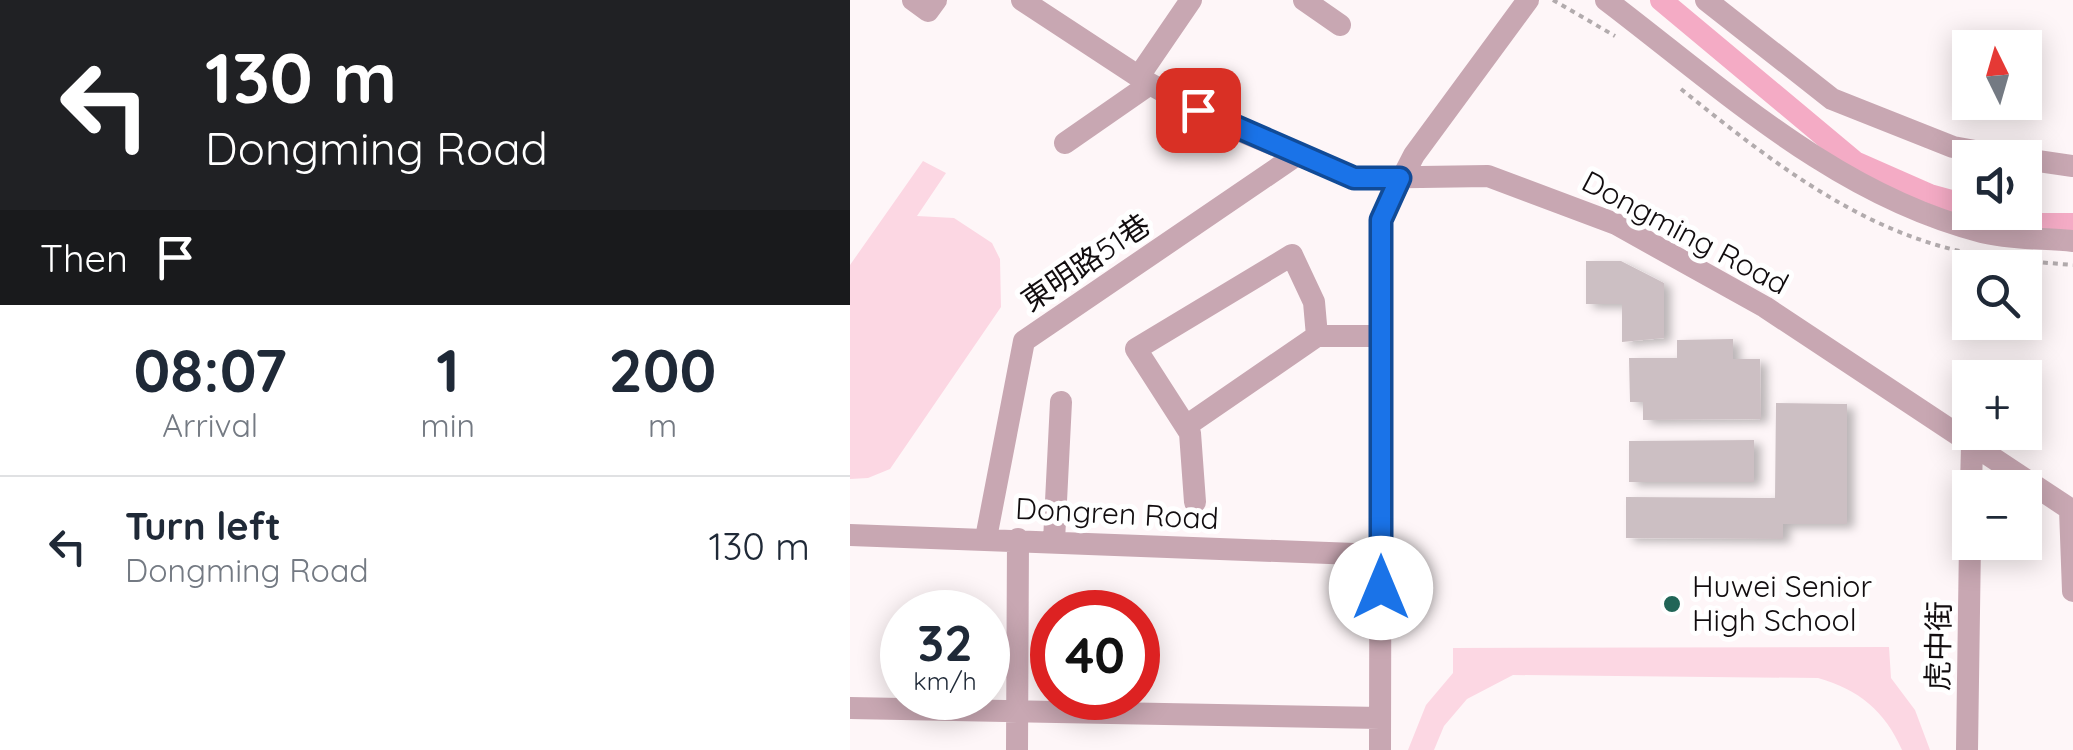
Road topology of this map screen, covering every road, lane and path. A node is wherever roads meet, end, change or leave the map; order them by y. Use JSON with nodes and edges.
{"nodes":[{"id":1,"x":913,"y":0,"type":"edge"},
{"id":2,"x":936,"y":0,"type":"edge"},
{"id":3,"x":1022,"y":0,"type":"edge"},
{"id":4,"x":1190,"y":0,"type":"edge"},
{"id":5,"x":1304,"y":0,"type":"edge"},
{"id":6,"x":1528,"y":0,"type":"edge"},
{"id":7,"x":1606,"y":0,"type":"edge"},
{"id":8,"x":1706,"y":0,"type":"edge"},
{"id":9,"x":1340,"y":25,"type":"dead end"},
{"id":10,"x":1145,"y":80,"type":"junction"},
{"id":11,"x":1065,"y":143,"type":"dead end"},
{"id":12,"x":1952,"y":147,"type":"edge"},
{"id":13,"x":1296,"y":155,"type":"junction"},
{"id":14,"x":2042,"y":162,"type":"edge"},
{"id":15,"x":2073,"y":166,"type":"edge"},
{"id":16,"x":1400,"y":178,"type":"junction"},
{"id":17,"x":2073,"y":241,"type":"edge"},
{"id":18,"x":1317,"y":336,"type":"junction"},
{"id":19,"x":1380,"y":336,"type":"junction"},
{"id":20,"x":1062,"y":402,"type":"dead end"},
{"id":21,"x":1186,"y":426,"type":"junction"},
{"id":22,"x":1952,"y":431,"type":"edge"},
{"id":23,"x":1981,"y":450,"type":"edge"},
{"id":24,"x":1195,"y":502,"type":"dead end"},
{"id":25,"x":2072,"y":510,"type":"edge"},
{"id":26,"x":850,"y":535,"type":"edge"},
{"id":27,"x":986,"y":538,"type":"junction"},
{"id":28,"x":1018,"y":539,"type":"junction"},
{"id":29,"x":1054,"y":542,"type":"junction"},
{"id":30,"x":1381,"y":555,"type":"junction"},
{"id":31,"x":1970,"y":560,"type":"edge"},
{"id":32,"x":2073,"y":592,"type":"edge"},
{"id":33,"x":850,"y":708,"type":"edge"},
{"id":34,"x":1017,"y":709,"type":"junction"},
{"id":35,"x":1380,"y":718,"type":"junction"},
{"id":36,"x":1017,"y":750,"type":"edge"},
{"id":37,"x":1380,"y":750,"type":"edge"},
{"id":38,"x":1967,"y":750,"type":"edge"}],
"edges":[{"from":1,"to":2,"type":"street"},
{"from":3,"to":10,"type":"street","name":"Dongming Road"},
{"from":4,"to":10,"type":"street"},
{"from":5,"to":9,"type":"street"},
{"from":6,"to":16,"type":"street"},
{"from":7,"to":17,"type":"street"},
{"from":8,"to":12,"type":"street"},
{"from":10,"to":11,"type":"street"},
{"from":10,"to":13,"type":"street","name":"Dongming Road"},
{"from":13,"to":16,"type":"street","name":"Dongming Road"},
{"from":13,"to":27,"type":"street","name":"東明路51巷"},
{"from":14,"to":15,"type":"street"},
{"from":16,"to":19,"type":"street"},
{"from":16,"to":22,"type":"street","name":"Dongming Road"},
{"from":18,"to":19,"type":"street"},
{"from":18,"to":21,"type":"street"},
{"from":18,"to":21,"type":"street"},
{"from":19,"to":30,"type":"street"},
{"from":20,"to":29,"type":"street"},
{"from":21,"to":24,"type":"street"},
{"from":23,"to":25,"type":"street","name":"Dongming Road"},
{"from":25,"to":32,"type":"street"},
{"from":26,"to":27,"type":"street","name":"Dongren Road"},
{"from":27,"to":28,"type":"street","name":"Dongren Road"},
{"from":28,"to":29,"type":"street","name":"Dongren Road"},
{"from":28,"to":34,"type":"street"},
{"from":29,"to":30,"type":"street","name":"Dongren Road"},
{"from":30,"to":35,"type":"street"},
{"from":31,"to":38,"type":"street","name":"虎中街"},
{"from":33,"to":34,"type":"street"},
{"from":34,"to":35,"type":"street"},
{"from":34,"to":36,"type":"street"},
{"from":35,"to":37,"type":"street"}]}
